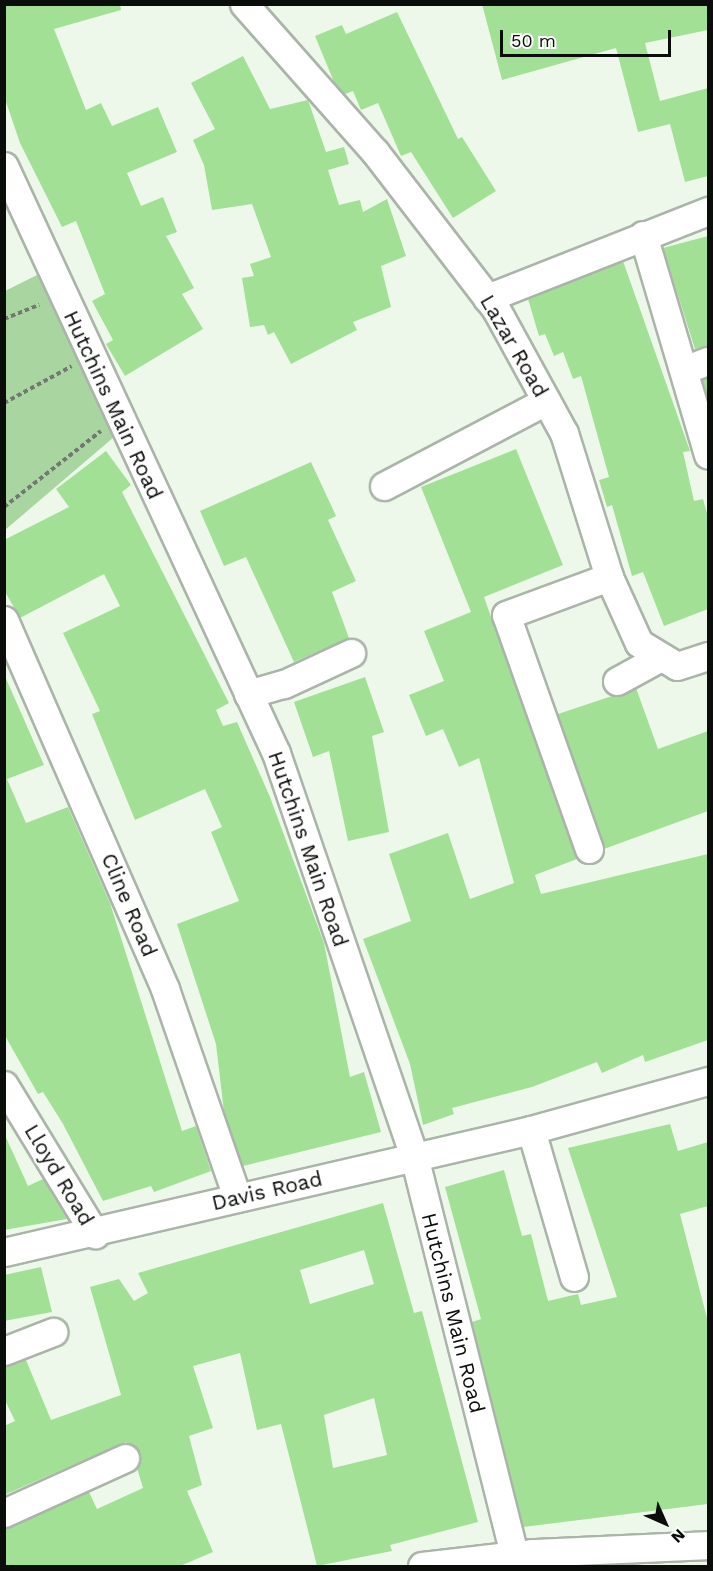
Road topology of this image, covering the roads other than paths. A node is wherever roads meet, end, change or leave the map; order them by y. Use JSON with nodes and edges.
{"nodes":[{"id":1,"x":244,"y":4,"type":"edge"},
{"id":2,"x":4,"y":166,"type":"edge"},
{"id":3,"x":708,"y":211,"type":"edge"},
{"id":4,"x":643,"y":235,"type":"junction"},
{"id":5,"x":487,"y":298,"type":"junction"},
{"id":6,"x":696,"y":366,"type":"edge"},
{"id":7,"x":546,"y":402,"type":"junction"},
{"id":8,"x":708,"y":455,"type":"edge"},
{"id":9,"x":384,"y":486,"type":"dead end"},
{"id":10,"x":609,"y":577,"type":"junction"},
{"id":11,"x":4,"y":620,"type":"edge"},
{"id":12,"x":351,"y":653,"type":"dead end"},
{"id":13,"x":708,"y":656,"type":"edge"},
{"id":14,"x":659,"y":658,"type":"junction"},
{"id":15,"x":617,"y":681,"type":"dead end"},
{"id":16,"x":248,"y":694,"type":"junction"},
{"id":17,"x":589,"y":849,"type":"dead end"},
{"id":18,"x":708,"y":1081,"type":"edge"},
{"id":19,"x":4,"y":1085,"type":"edge"},
{"id":20,"x":531,"y":1130,"type":"junction"},
{"id":21,"x":414,"y":1156,"type":"junction"},
{"id":22,"x":237,"y":1197,"type":"junction"},
{"id":23,"x":94,"y":1234,"type":"junction"},
{"id":24,"x":4,"y":1252,"type":"edge"},
{"id":25,"x":574,"y":1277,"type":"dead end"},
{"id":26,"x":53,"y":1332,"type":"dead end"},
{"id":27,"x":4,"y":1351,"type":"edge"},
{"id":28,"x":125,"y":1458,"type":"dead end"},
{"id":29,"x":4,"y":1513,"type":"edge"},
{"id":30,"x":708,"y":1545,"type":"edge"},
{"id":31,"x":515,"y":1561,"type":"edge"},
{"id":32,"x":422,"y":1566,"type":"edge"}],
"edges":[{"from":1,"to":5,"type":"street","name":"Lazar Road"},
{"from":2,"to":16,"type":"street","name":"Hutchins Main Road"},
{"from":3,"to":4,"type":"street"},
{"from":4,"to":5,"type":"street"},
{"from":4,"to":6,"type":"street"},
{"from":5,"to":7,"type":"street","name":"Lazar Road"},
{"from":6,"to":8,"type":"street"},
{"from":7,"to":9,"type":"street"},
{"from":7,"to":10,"type":"street","name":"Lazar Road"},
{"from":10,"to":14,"type":"street","name":"Lazar Road"},
{"from":10,"to":17,"type":"street"},
{"from":11,"to":22,"type":"street","name":"Cline Road"},
{"from":12,"to":16,"type":"street"},
{"from":13,"to":14,"type":"street"},
{"from":14,"to":15,"type":"street"},
{"from":16,"to":21,"type":"street","name":"Hutchins Main Road"},
{"from":18,"to":20,"type":"street","name":"Davis Road"},
{"from":19,"to":23,"type":"street","name":"Lloyd Road"},
{"from":20,"to":21,"type":"street","name":"Davis Road"},
{"from":20,"to":25,"type":"street"},
{"from":21,"to":22,"type":"street","name":"Davis Road"},
{"from":21,"to":31,"type":"street","name":"Hutchins Main Road"},
{"from":22,"to":23,"type":"street","name":"Davis Road"},
{"from":23,"to":24,"type":"street","name":"Davis Road"},
{"from":26,"to":27,"type":"street"},
{"from":28,"to":29,"type":"street"},
{"from":30,"to":31,"type":"street"},
{"from":31,"to":32,"type":"street"}]}
